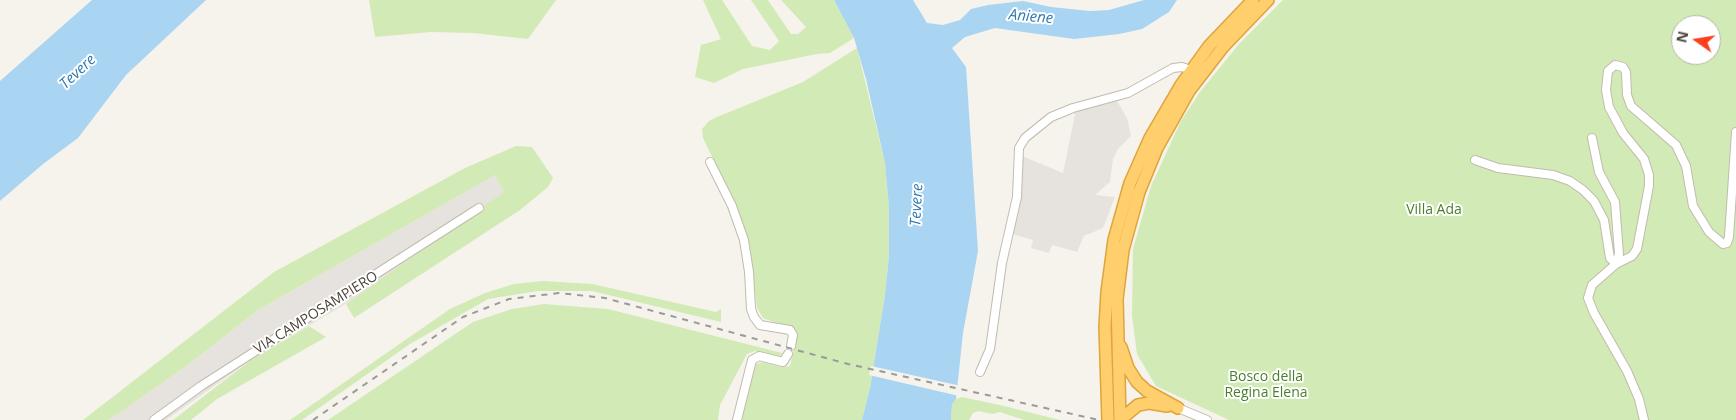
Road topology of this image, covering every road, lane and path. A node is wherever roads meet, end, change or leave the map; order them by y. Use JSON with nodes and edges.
{"nodes":[{"id":1,"x":1253,"y":0,"type":"edge"},
{"id":2,"x":1268,"y":0,"type":"edge"},
{"id":3,"x":1191,"y":70,"type":"junction"},
{"id":4,"x":1736,"y":132,"type":"edge"},
{"id":5,"x":1592,"y":138,"type":"dead end"},
{"id":6,"x":1474,"y":160,"type":"dead end"},
{"id":7,"x":710,"y":162,"type":"dead end"},
{"id":8,"x":479,"y":208,"type":"dead end"},
{"id":9,"x":1616,"y":264,"type":"junction"},
{"id":10,"x":1116,"y":331,"type":"junction"},
{"id":11,"x":791,"y":346,"type":"dead end"},
{"id":12,"x":788,"y":354,"type":"dead end"},
{"id":13,"x":980,"y":372,"type":"dead end"},
{"id":14,"x":1178,"y":408,"type":"junction"},
{"id":15,"x":154,"y":420,"type":"edge"},
{"id":16,"x":738,"y":420,"type":"edge"},
{"id":17,"x":1108,"y":420,"type":"edge"},
{"id":18,"x":1120,"y":420,"type":"edge"},
{"id":19,"x":1206,"y":420,"type":"edge"},
{"id":20,"x":1644,"y":420,"type":"edge"}],
"edges":[{"from":1,"to":3,"type":"highway"},
{"from":2,"to":10,"type":"highway"},
{"from":3,"to":13,"type":"street"},
{"from":3,"to":17,"type":"highway"},
{"from":4,"to":9,"type":"street"},
{"from":5,"to":9,"type":"street"},
{"from":6,"to":9,"type":"street"},
{"from":7,"to":11,"type":"street"},
{"from":8,"to":15,"type":"street","name":"VIA CAMPOSAMPIERO"},
{"from":9,"to":20,"type":"street"},
{"from":10,"to":14,"type":"highway"},
{"from":10,"to":18,"type":"highway"},
{"from":12,"to":16,"type":"street"},
{"from":14,"to":18,"type":"highway"},
{"from":14,"to":19,"type":"street"}]}
